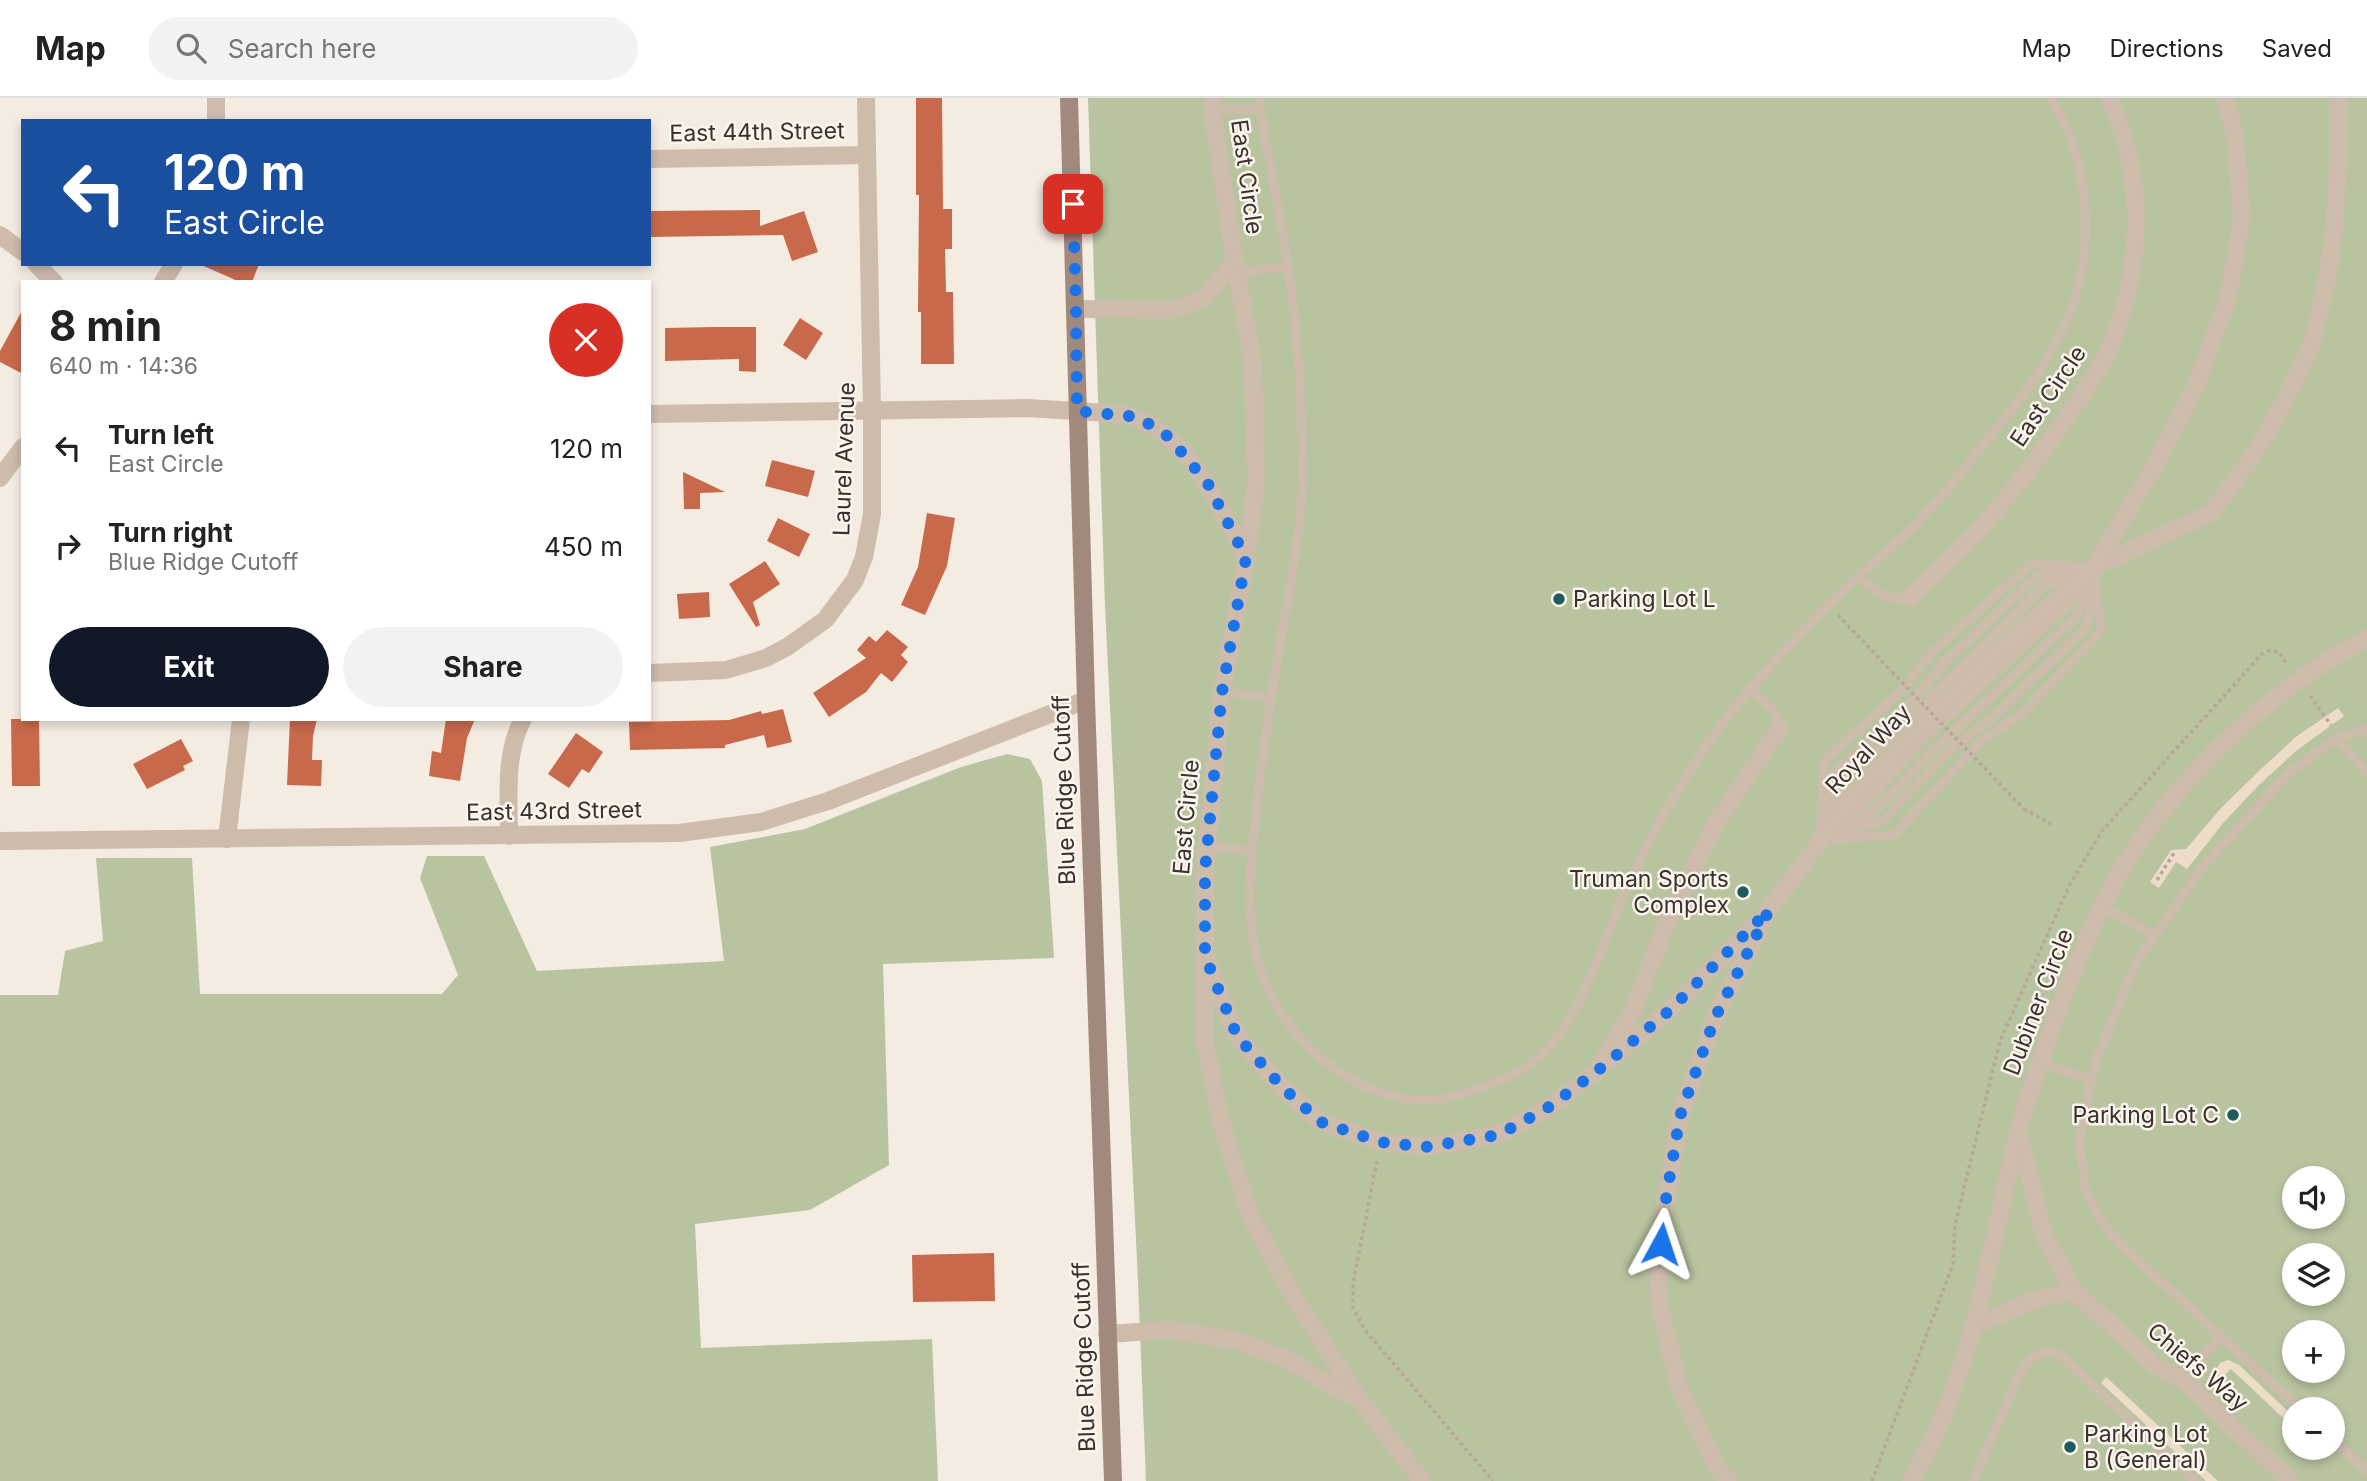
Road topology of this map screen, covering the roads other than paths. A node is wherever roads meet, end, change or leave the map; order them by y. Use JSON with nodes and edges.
{"nodes":[{"id":1,"x":216,"y":98,"type":"edge"},
{"id":2,"x":866,"y":98,"type":"edge"},
{"id":3,"x":1069,"y":98,"type":"edge"},
{"id":4,"x":1260,"y":98,"type":"edge"},
{"id":5,"x":2051,"y":98,"type":"edge"},
{"id":6,"x":2109,"y":98,"type":"edge"},
{"id":7,"x":2225,"y":98,"type":"edge"},
{"id":8,"x":2338,"y":98,"type":"edge"},
{"id":9,"x":1212,"y":103,"type":"edge"},
{"id":10,"x":1260,"y":110,"type":"junction"},
{"id":11,"x":216,"y":119,"type":"edge"},
{"id":12,"x":867,"y":155,"type":"junction"},
{"id":13,"x":651,"y":159,"type":"edge"},
{"id":14,"x":0,"y":234,"type":"edge"},
{"id":15,"x":21,"y":250,"type":"edge"},
{"id":16,"x":38,"y":266,"type":"edge"},
{"id":17,"x":1287,"y":266,"type":"junction"},
{"id":18,"x":1236,"y":268,"type":"junction"},
{"id":19,"x":52,"y":280,"type":"edge"},
{"id":20,"x":1076,"y":309,"type":"junction"},
{"id":21,"x":872,"y":410,"type":"junction"},
{"id":22,"x":1077,"y":411,"type":"junction"},
{"id":23,"x":651,"y":414,"type":"edge"},
{"id":24,"x":21,"y":450,"type":"edge"},
{"id":25,"x":0,"y":478,"type":"edge"},
{"id":26,"x":1246,"y":558,"type":"junction"},
{"id":27,"x":2094,"y":567,"type":"junction"},
{"id":28,"x":1858,"y":577,"type":"junction"},
{"id":29,"x":1909,"y":598,"type":"joint"},
{"id":30,"x":2367,"y":638,"type":"edge"},
{"id":31,"x":651,"y":673,"type":"edge"},
{"id":32,"x":1750,"y":688,"type":"junction"},
{"id":33,"x":1222,"y":692,"type":"junction"},
{"id":34,"x":1271,"y":698,"type":"junction"},
{"id":35,"x":1086,"y":701,"type":"junction"},
{"id":36,"x":240,"y":721,"type":"edge"},
{"id":37,"x":522,"y":721,"type":"edge"},
{"id":38,"x":1780,"y":728,"type":"joint"},
{"id":39,"x":2367,"y":729,"type":"edge"},
{"id":40,"x":2336,"y":738,"type":"junction"},
{"id":41,"x":2367,"y":772,"type":"edge"},
{"id":42,"x":509,"y":836,"type":"junction"},
{"id":43,"x":227,"y":839,"type":"junction"},
{"id":44,"x":1820,"y":840,"type":"junction"},
{"id":45,"x":0,"y":841,"type":"edge"},
{"id":46,"x":1207,"y":845,"type":"junction"},
{"id":47,"x":1252,"y":851,"type":"junction"},
{"id":48,"x":2102,"y":906,"type":"junction"},
{"id":49,"x":1769,"y":910,"type":"junction"},
{"id":50,"x":2155,"y":935,"type":"junction"},
{"id":51,"x":1205,"y":956,"type":"junction"},
{"id":52,"x":2038,"y":1061,"type":"junction"},
{"id":53,"x":1596,"y":1072,"type":"junction"},
{"id":54,"x":2091,"y":1080,"type":"junction"},
{"id":55,"x":2018,"y":1133,"type":"junction"},
{"id":56,"x":2074,"y":1291,"type":"junction"},
{"id":57,"x":1974,"y":1326,"type":"junction"},
{"id":58,"x":1107,"y":1334,"type":"junction"},
{"id":59,"x":2221,"y":1336,"type":"junction"},
{"id":60,"x":2182,"y":1379,"type":"junction"},
{"id":61,"x":1357,"y":1396,"type":"junction"},
{"id":62,"x":2287,"y":1397,"type":"edge"},
{"id":63,"x":2345,"y":1450,"type":"edge"},
{"id":64,"x":2367,"y":1471,"type":"edge"},
{"id":65,"x":1113,"y":1481,"type":"edge"},
{"id":66,"x":1422,"y":1481,"type":"edge"},
{"id":67,"x":1728,"y":1481,"type":"edge"},
{"id":68,"x":1911,"y":1481,"type":"edge"},
{"id":69,"x":1973,"y":1481,"type":"edge"},
{"id":70,"x":2195,"y":1481,"type":"edge"},
{"id":71,"x":2290,"y":1481,"type":"edge"}],
"edges":[{"from":1,"to":11,"type":"street"},
{"from":2,"to":12,"type":"street","name":"Laurel Avenue"},
{"from":3,"to":20,"type":"main road","name":"Blue Ridge Cutoff"},
{"from":4,"to":10,"type":"lane"},
{"from":5,"to":28,"type":"lane"},
{"from":6,"to":29,"type":"street","name":"East Circle"},
{"from":7,"to":27,"type":"street","name":"Royal Way"},
{"from":8,"to":27,"type":"street"},
{"from":9,"to":10,"type":"lane"},
{"from":9,"to":18,"type":"street","name":"East Circle"},
{"from":10,"to":17,"type":"lane"},
{"from":12,"to":13,"type":"street","name":"East 44th Street"},
{"from":12,"to":21,"type":"street","name":"Laurel Avenue"},
{"from":14,"to":15,"type":"street"},
{"from":16,"to":19,"type":"street"},
{"from":17,"to":18,"type":"lane"},
{"from":17,"to":34,"type":"lane"},
{"from":18,"to":20,"type":"street","name":"East Circle"},
{"from":18,"to":26,"type":"street","name":"East Circle"},
{"from":20,"to":22,"type":"main road","name":"Blue Ridge Cutoff"},
{"from":21,"to":22,"type":"street"},
{"from":21,"to":23,"type":"street"},
{"from":21,"to":31,"type":"street","name":"Laurel Avenue"},
{"from":22,"to":26,"type":"street"},
{"from":22,"to":35,"type":"main road","name":"Blue Ridge Cutoff"},
{"from":24,"to":25,"type":"street"},
{"from":26,"to":33,"type":"street","name":"East Circle"},
{"from":27,"to":44,"type":"street","name":"Royal Way"},
{"from":27,"to":44,"type":"lane"},
{"from":27,"to":44,"type":"lane"},
{"from":27,"to":44,"type":"lane"},
{"from":27,"to":44,"type":"lane"},
{"from":27,"to":44,"type":"lane"},
{"from":28,"to":29,"type":"lane"},
{"from":28,"to":32,"type":"lane"},
{"from":30,"to":48,"type":"street","name":"Dubiner Circle"},
{"from":32,"to":38,"type":"lane"},
{"from":32,"to":47,"type":"lane"},
{"from":33,"to":34,"type":"lane"},
{"from":33,"to":46,"type":"street","name":"East Circle"},
{"from":34,"to":47,"type":"lane"},
{"from":35,"to":42,"type":"street","name":"East 43rd Street"},
{"from":35,"to":58,"type":"main road","name":"Blue Ridge Cutoff"},
{"from":36,"to":43,"type":"street"},
{"from":37,"to":42,"type":"street"},
{"from":38,"to":53,"type":"street","name":"East Circle"},
{"from":39,"to":40,"type":"lane"},
{"from":40,"to":41,"type":"lane"},
{"from":40,"to":50,"type":"lane"},
{"from":42,"to":43,"type":"street","name":"East 43rd Street"},
{"from":43,"to":45,"type":"street","name":"East 43rd Street"},
{"from":44,"to":49,"type":"street","name":"Royal Way"},
{"from":46,"to":47,"type":"lane"},
{"from":46,"to":51,"type":"street","name":"East Circle"},
{"from":48,"to":50,"type":"lane"},
{"from":48,"to":52,"type":"street","name":"Dubiner Circle"},
{"from":49,"to":53,"type":"street","name":"East Circle"},
{"from":49,"to":67,"type":"street","name":"Royal Way"},
{"from":50,"to":54,"type":"lane"},
{"from":51,"to":53,"type":"street","name":"East Circle"},
{"from":51,"to":61,"type":"street"},
{"from":52,"to":54,"type":"lane"},
{"from":52,"to":55,"type":"street","name":"Dubiner Circle"},
{"from":54,"to":59,"type":"lane"},
{"from":55,"to":56,"type":"street","name":"Chiefs Way"},
{"from":55,"to":57,"type":"street","name":"Dubiner Circle"},
{"from":56,"to":57,"type":"street"},
{"from":56,"to":60,"type":"street","name":"Chiefs Way"},
{"from":57,"to":68,"type":"street","name":"Dubiner Circle"},
{"from":58,"to":61,"type":"street"},
{"from":58,"to":65,"type":"main road","name":"Blue Ridge Cutoff"},
{"from":59,"to":60,"type":"lane"},
{"from":59,"to":62,"type":"lane"},
{"from":60,"to":71,"type":"street","name":"Chiefs Way"},
{"from":61,"to":66,"type":"street"},
{"from":63,"to":64,"type":"lane"},
{"from":69,"to":70,"type":"lane"}]}
